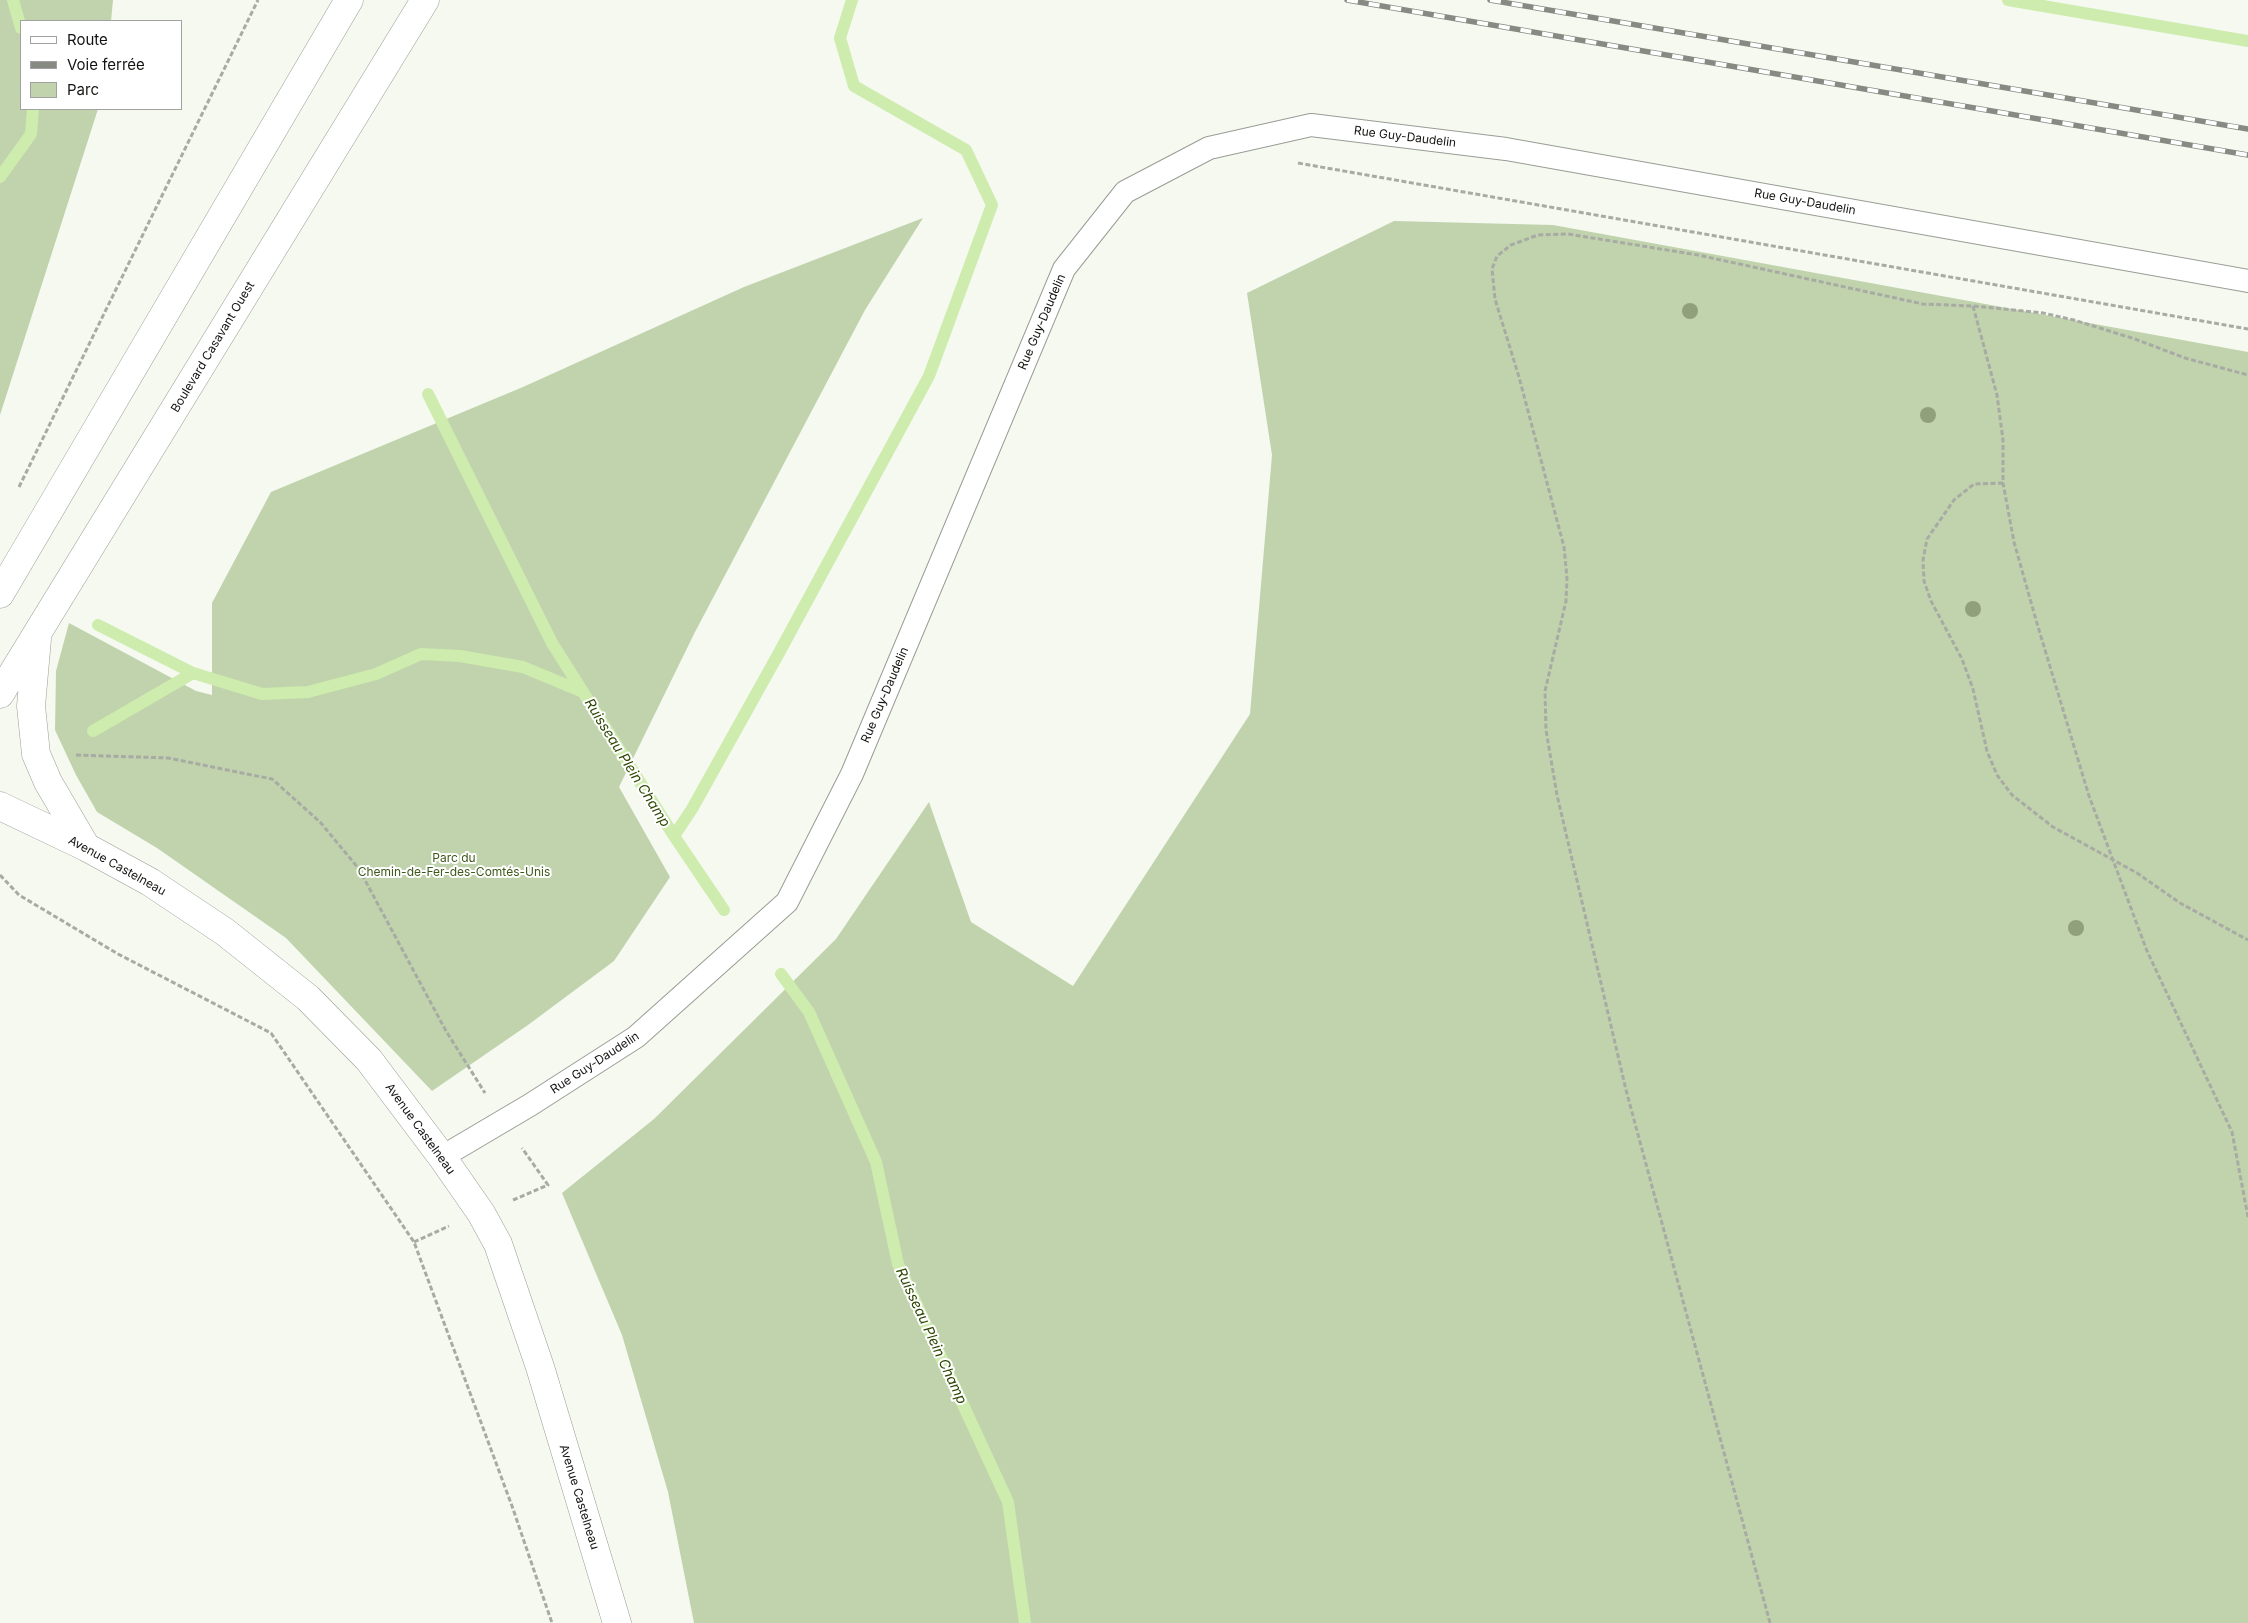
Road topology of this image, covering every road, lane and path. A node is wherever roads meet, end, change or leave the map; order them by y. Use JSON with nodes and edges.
{"nodes":[{"id":1,"x":258,"y":0,"type":"edge"},
{"id":2,"x":349,"y":0,"type":"edge"},
{"id":3,"x":425,"y":0,"type":"edge"},
{"id":4,"x":1294,"y":162,"type":"dead end"},
{"id":5,"x":2248,"y":281,"type":"edge"},
{"id":6,"x":1973,"y":306,"type":"junction"},
{"id":7,"x":2248,"y":329,"type":"edge"},
{"id":8,"x":2248,"y":375,"type":"edge"},
{"id":9,"x":2003,"y":482,"type":"junction"},
{"id":10,"x":18,"y":489,"type":"dead end"},
{"id":11,"x":0,"y":594,"type":"edge"},
{"id":12,"x":38,"y":633,"type":"junction"},
{"id":13,"x":0,"y":694,"type":"edge"},
{"id":14,"x":36,"y":754,"type":"junction"},
{"id":15,"x":0,"y":806,"type":"edge"},
{"id":16,"x":86,"y":847,"type":"junction"},
{"id":17,"x":0,"y":875,"type":"edge"},
{"id":18,"x":2248,"y":940,"type":"edge"},
{"id":19,"x":503,"y":1122,"type":"junction"},
{"id":20,"x":442,"y":1157,"type":"junction"},
{"id":21,"x":2248,"y":1217,"type":"edge"},
{"id":22,"x":552,"y":1623,"type":"edge"},
{"id":23,"x":617,"y":1623,"type":"edge"},
{"id":24,"x":1770,"y":1623,"type":"edge"}],
"edges":[{"from":1,"to":10,"type":"path"},
{"from":2,"to":11,"type":"main road"},
{"from":3,"to":12,"type":"main road","name":"Boulevard Casavant Ouest"},
{"from":4,"to":7,"type":"path"},
{"from":5,"to":19,"type":"lane","name":"Rue Guy-Daudelin"},
{"from":6,"to":8,"type":"path"},
{"from":6,"to":9,"type":"path"},
{"from":6,"to":24,"type":"path"},
{"from":9,"to":18,"type":"path"},
{"from":9,"to":21,"type":"path"},
{"from":12,"to":13,"type":"main road","name":"Boulevard Casavant Ouest"},
{"from":12,"to":14,"type":"main road"},
{"from":14,"to":16,"type":"main road"},
{"from":14,"to":19,"type":"path"},
{"from":15,"to":16,"type":"main road","name":"Avenue Castelneau"},
{"from":16,"to":20,"type":"main road","name":"Avenue Castelneau"},
{"from":17,"to":22,"type":"path"},
{"from":19,"to":20,"type":"lane","name":"Rue Guy-Daudelin"},
{"from":20,"to":23,"type":"main road","name":"Avenue Castelneau"}]}
